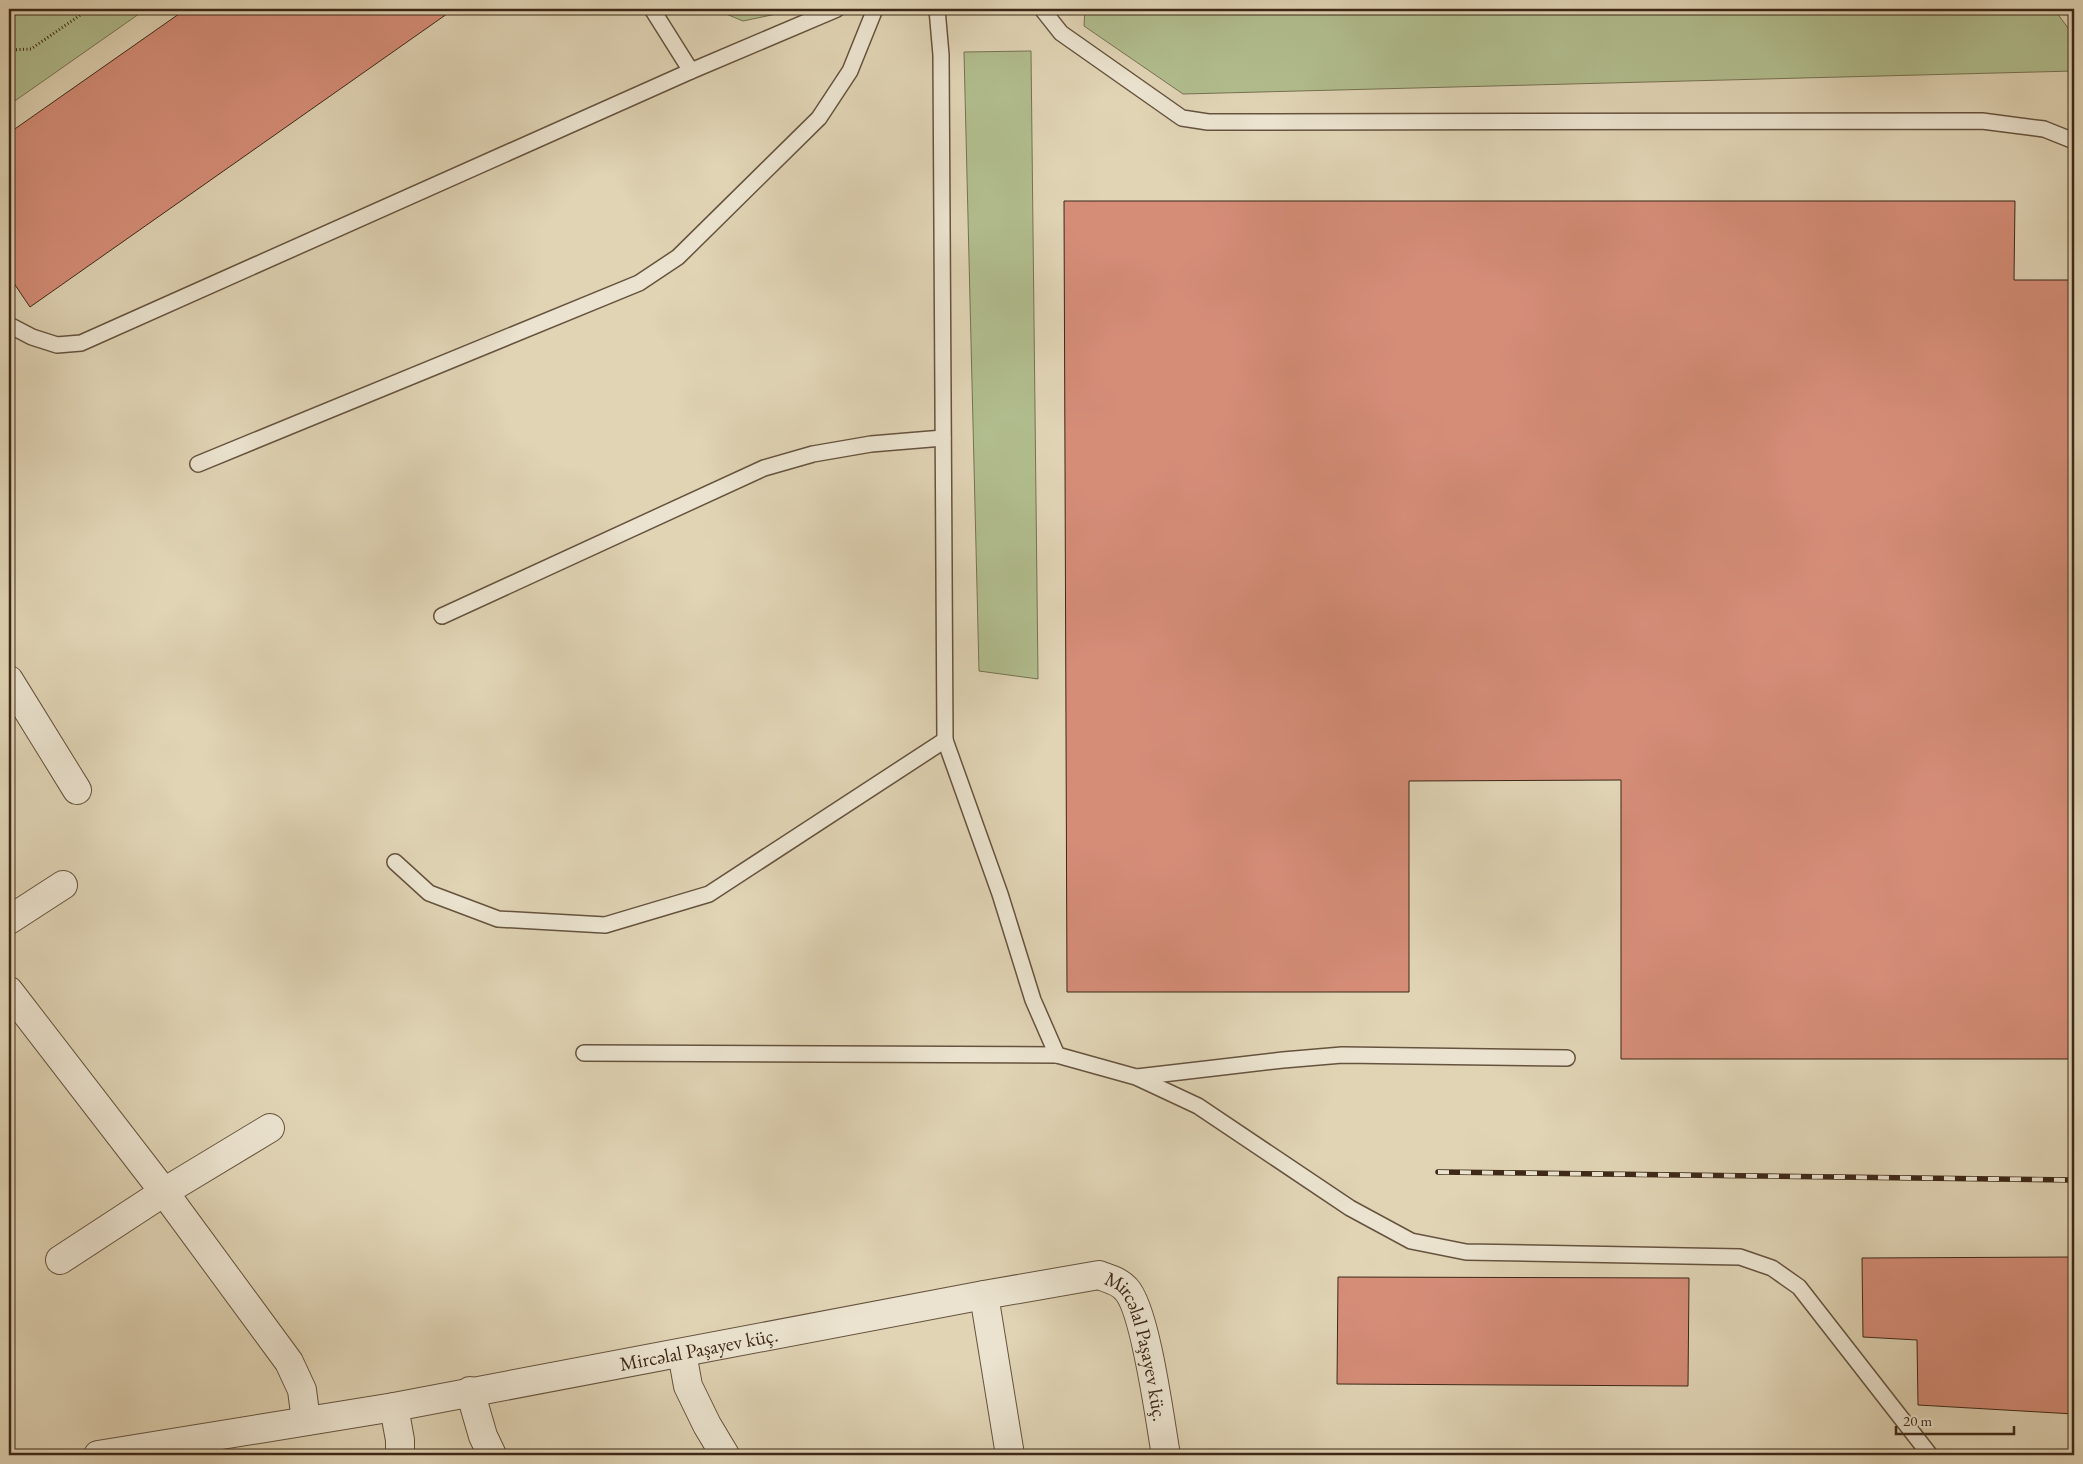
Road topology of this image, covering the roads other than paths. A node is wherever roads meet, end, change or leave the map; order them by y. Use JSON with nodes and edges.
{"nodes":[{"id":1,"x":652,"y":9,"type":"edge"},
{"id":2,"x":837,"y":9,"type":"edge"},
{"id":3,"x":875,"y":9,"type":"edge"},
{"id":4,"x":937,"y":9,"type":"edge"},
{"id":5,"x":1042,"y":9,"type":"edge"},
{"id":6,"x":691,"y":71,"type":"junction"},
{"id":7,"x":2074,"y":141,"type":"edge"},
{"id":8,"x":9,"y":325,"type":"edge"},
{"id":9,"x":944,"y":438,"type":"junction"},
{"id":10,"x":198,"y":464,"type":"dead end"},
{"id":11,"x":442,"y":616,"type":"dead end"},
{"id":12,"x":9,"y":680,"type":"edge"},
{"id":13,"x":946,"y":740,"type":"junction"},
{"id":14,"x":77,"y":790,"type":"dead end"},
{"id":15,"x":395,"y":862,"type":"dead end"},
{"id":16,"x":63,"y":885,"type":"dead end"},
{"id":17,"x":9,"y":920,"type":"edge"},
{"id":18,"x":9,"y":991,"type":"edge"},
{"id":19,"x":584,"y":1053,"type":"dead end"},
{"id":20,"x":1057,"y":1055,"type":"junction"},
{"id":21,"x":1567,"y":1058,"type":"dead end"},
{"id":22,"x":1136,"y":1077,"type":"junction"},
{"id":23,"x":270,"y":1128,"type":"dead end"},
{"id":24,"x":164,"y":1192,"type":"junction"},
{"id":25,"x":60,"y":1260,"type":"dead end"},
{"id":26,"x":984,"y":1295,"type":"junction"},
{"id":27,"x":682,"y":1353,"type":"junction"},
{"id":28,"x":470,"y":1391,"type":"junction"},
{"id":29,"x":394,"y":1407,"type":"junction"},
{"id":30,"x":306,"y":1421,"type":"junction"},
{"id":31,"x":98,"y":1455,"type":"edge"},
{"id":32,"x":400,"y":1455,"type":"edge"},
{"id":33,"x":492,"y":1455,"type":"edge"},
{"id":34,"x":725,"y":1455,"type":"edge"},
{"id":35,"x":1010,"y":1455,"type":"edge"},
{"id":36,"x":1166,"y":1455,"type":"edge"},
{"id":37,"x":1930,"y":1455,"type":"edge"}],
"edges":[{"from":1,"to":6,"type":"lane"},
{"from":2,"to":6,"type":"lane"},
{"from":3,"to":10,"type":"lane"},
{"from":4,"to":9,"type":"lane"},
{"from":5,"to":7,"type":"lane"},
{"from":6,"to":8,"type":"lane"},
{"from":9,"to":11,"type":"lane"},
{"from":9,"to":13,"type":"lane"},
{"from":12,"to":14,"type":"street"},
{"from":13,"to":15,"type":"lane"},
{"from":13,"to":20,"type":"lane"},
{"from":16,"to":17,"type":"street"},
{"from":18,"to":24,"type":"street"},
{"from":19,"to":20,"type":"lane"},
{"from":20,"to":22,"type":"lane"},
{"from":21,"to":22,"type":"lane"},
{"from":22,"to":37,"type":"lane"},
{"from":23,"to":24,"type":"street"},
{"from":24,"to":25,"type":"street"},
{"from":24,"to":30,"type":"street"},
{"from":26,"to":27,"type":"street","name":"Mircəlal Paşayev küç."},
{"from":26,"to":35,"type":"street"},
{"from":26,"to":36,"type":"street","name":"Mircəlal Paşayev küç."},
{"from":27,"to":28,"type":"street","name":"Mircəlal Paşayev küç."},
{"from":27,"to":34,"type":"street"},
{"from":28,"to":29,"type":"street","name":"Mircəlal Paşayev küç."},
{"from":28,"to":33,"type":"street"},
{"from":29,"to":30,"type":"street","name":"Mircəlal Paşayev küç."},
{"from":29,"to":32,"type":"street"},
{"from":30,"to":31,"type":"street","name":"Mircəlal Paşayev küç."}]}
